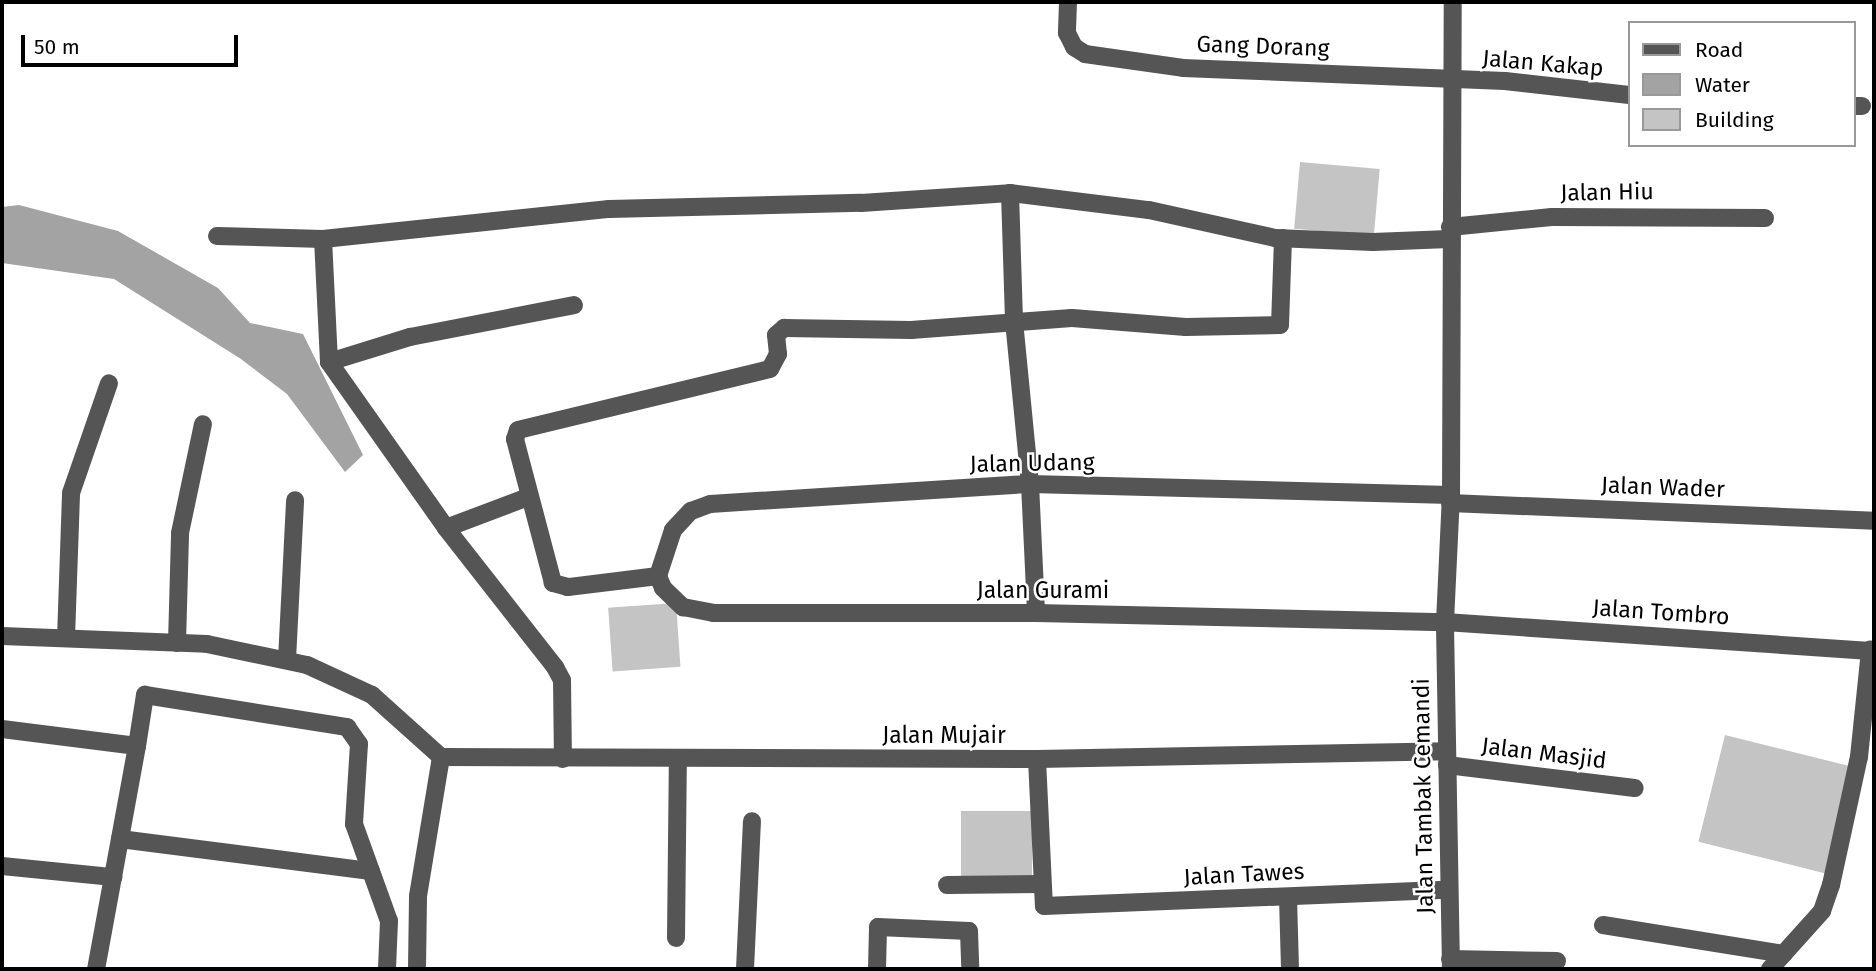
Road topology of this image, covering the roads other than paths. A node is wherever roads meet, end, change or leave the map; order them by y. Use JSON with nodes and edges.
{"nodes":[{"id":1,"x":1069,"y":2,"type":"edge"},
{"id":2,"x":1453,"y":2,"type":"edge"},
{"id":3,"x":1453,"y":81,"type":"junction"},
{"id":4,"x":1628,"y":95,"type":"edge"},
{"id":5,"x":1010,"y":193,"type":"junction"},
{"id":6,"x":1765,"y":218,"type":"dead end"},
{"id":7,"x":1450,"y":233,"type":"junction"},
{"id":8,"x":217,"y":236,"type":"dead end"},
{"id":9,"x":1283,"y":238,"type":"junction"},
{"id":10,"x":323,"y":239,"type":"junction"},
{"id":11,"x":574,"y":305,"type":"dead end"},
{"id":12,"x":1014,"y":321,"type":"junction"},
{"id":13,"x":330,"y":362,"type":"junction"},
{"id":14,"x":109,"y":383,"type":"dead end"},
{"id":15,"x":203,"y":424,"type":"dead end"},
{"id":16,"x":1030,"y":484,"type":"junction"},
{"id":17,"x":528,"y":497,"type":"junction"},
{"id":18,"x":1450,"y":499,"type":"junction"},
{"id":19,"x":295,"y":500,"type":"dead end"},
{"id":20,"x":1874,"y":521,"type":"edge"},
{"id":21,"x":446,"y":528,"type":"junction"},
{"id":22,"x":658,"y":576,"type":"junction"},
{"id":23,"x":1036,"y":613,"type":"junction"},
{"id":24,"x":1445,"y":622,"type":"junction"},
{"id":25,"x":5,"y":636,"type":"edge"},
{"id":26,"x":66,"y":638,"type":"junction"},
{"id":27,"x":177,"y":643,"type":"junction"},
{"id":28,"x":1872,"y":651,"type":"edge"},
{"id":29,"x":287,"y":660,"type":"junction"},
{"id":30,"x":2,"y":729,"type":"edge"},
{"id":31,"x":137,"y":746,"type":"junction"},
{"id":32,"x":441,"y":757,"type":"junction"},
{"id":33,"x":1447,"y":758,"type":"junction"},
{"id":34,"x":559,"y":759,"type":"junction"},
{"id":35,"x":1037,"y":759,"type":"junction"},
{"id":36,"x":678,"y":760,"type":"junction"},
{"id":37,"x":1634,"y":788,"type":"dead end"},
{"id":38,"x":752,"y":821,"type":"dead end"},
{"id":39,"x":120,"y":839,"type":"junction"},
{"id":40,"x":2,"y":866,"type":"edge"},
{"id":41,"x":371,"y":871,"type":"junction"},
{"id":42,"x":113,"y":877,"type":"junction"},
{"id":43,"x":1041,"y":884,"type":"junction"},
{"id":44,"x":947,"y":885,"type":"dead end"},
{"id":45,"x":1447,"y":890,"type":"junction"},
{"id":46,"x":1288,"y":897,"type":"junction"},
{"id":47,"x":1603,"y":925,"type":"dead end"},
{"id":48,"x":676,"y":938,"type":"dead end"},
{"id":49,"x":1784,"y":954,"type":"junction"},
{"id":50,"x":1557,"y":961,"type":"dead end"},
{"id":51,"x":1451,"y":964,"type":"edge"},
{"id":52,"x":96,"y":969,"type":"edge"},
{"id":53,"x":387,"y":969,"type":"edge"},
{"id":54,"x":417,"y":969,"type":"edge"},
{"id":55,"x":745,"y":969,"type":"edge"},
{"id":56,"x":877,"y":969,"type":"edge"},
{"id":57,"x":970,"y":969,"type":"edge"},
{"id":58,"x":1290,"y":969,"type":"edge"},
{"id":59,"x":1770,"y":969,"type":"edge"}],
"edges":[{"from":1,"to":3,"type":"street","name":"Gang Dorang"},
{"from":2,"to":3,"type":"street","name":"Jalan Tambak Cemandi"},
{"from":3,"to":4,"type":"street","name":"Jalan Kakap"},
{"from":3,"to":7,"type":"street","name":"Jalan Tambak Cemandi"},
{"from":5,"to":9,"type":"street","name":"Jalan Hiu"},
{"from":5,"to":10,"type":"street","name":"Jalan Hiu"},
{"from":5,"to":12,"type":"street"},
{"from":6,"to":7,"type":"street","name":"Jalan Hiu"},
{"from":7,"to":9,"type":"street","name":"Jalan Hiu"},
{"from":7,"to":18,"type":"street","name":"Jalan Tambak Cemandi"},
{"from":8,"to":10,"type":"street","name":"Jalan Hiu"},
{"from":9,"to":12,"type":"street"},
{"from":10,"to":13,"type":"street"},
{"from":11,"to":13,"type":"street"},
{"from":12,"to":16,"type":"street"},
{"from":12,"to":17,"type":"street"},
{"from":13,"to":21,"type":"street"},
{"from":14,"to":26,"type":"street"},
{"from":15,"to":27,"type":"street"},
{"from":16,"to":18,"type":"street","name":"Jalan Udang"},
{"from":16,"to":22,"type":"street","name":"Jalan Udang"},
{"from":16,"to":23,"type":"street"},
{"from":17,"to":21,"type":"street"},
{"from":17,"to":22,"type":"street"},
{"from":18,"to":20,"type":"street","name":"Jalan Wader"},
{"from":18,"to":24,"type":"street","name":"Jalan Tambak Cemandi"},
{"from":19,"to":29,"type":"street"},
{"from":21,"to":34,"type":"street"},
{"from":22,"to":23,"type":"street","name":"Jalan Gurami"},
{"from":23,"to":24,"type":"street","name":"Jalan Gurami"},
{"from":24,"to":28,"type":"street","name":"Jalan Tombro"},
{"from":24,"to":33,"type":"street","name":"Jalan Tambak Cemandi"},
{"from":25,"to":26,"type":"street"},
{"from":26,"to":27,"type":"street"},
{"from":27,"to":29,"type":"street"},
{"from":28,"to":49,"type":"street"},
{"from":29,"to":32,"type":"street"},
{"from":30,"to":31,"type":"street"},
{"from":31,"to":39,"type":"street"},
{"from":31,"to":41,"type":"street"},
{"from":32,"to":34,"type":"street","name":"Jalan Mujair"},
{"from":32,"to":54,"type":"street"},
{"from":33,"to":35,"type":"street","name":"Jalan Mujair"},
{"from":33,"to":37,"type":"street","name":"Jalan Masjid"},
{"from":33,"to":45,"type":"street","name":"Jalan Tambak Cemandi"},
{"from":34,"to":36,"type":"street","name":"Jalan Mujair"},
{"from":35,"to":36,"type":"street","name":"Jalan Mujair"},
{"from":35,"to":43,"type":"street"},
{"from":36,"to":48,"type":"street"},
{"from":38,"to":55,"type":"street"},
{"from":39,"to":41,"type":"street"},
{"from":39,"to":42,"type":"street"},
{"from":40,"to":42,"type":"street"},
{"from":41,"to":53,"type":"street"},
{"from":42,"to":52,"type":"street"},
{"from":43,"to":44,"type":"street"},
{"from":43,"to":46,"type":"street","name":"Jalan Tawes"},
{"from":45,"to":46,"type":"street","name":"Jalan Tawes"},
{"from":45,"to":51,"type":"street","name":"Jalan Tambak Cemandi"},
{"from":46,"to":58,"type":"street"},
{"from":47,"to":49,"type":"street"},
{"from":49,"to":59,"type":"street"},
{"from":50,"to":51,"type":"street"},
{"from":56,"to":57,"type":"street"}]}
